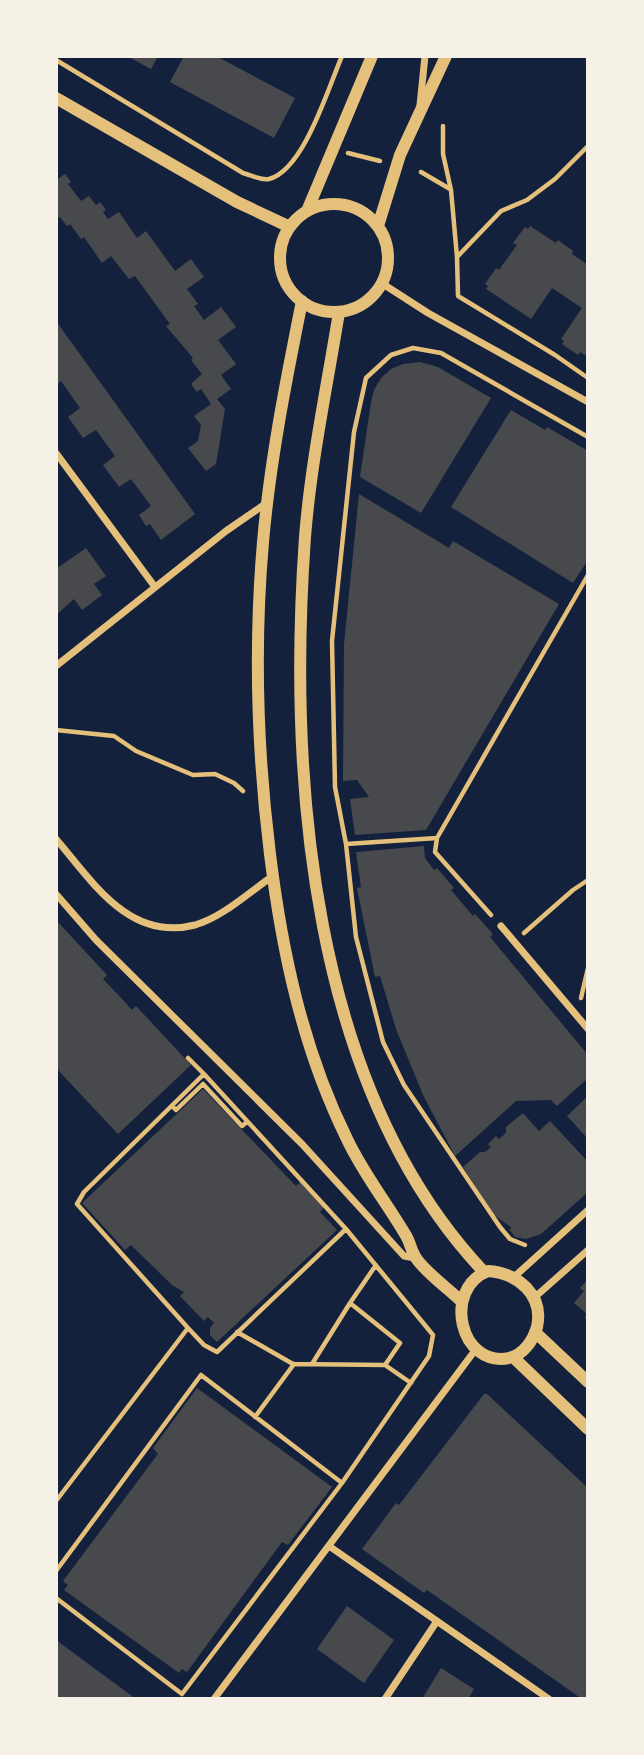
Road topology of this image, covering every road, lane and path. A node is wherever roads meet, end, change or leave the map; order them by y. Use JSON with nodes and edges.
{"nodes":[{"id":1,"x":342,"y":56,"type":"edge"},
{"id":2,"x":372,"y":56,"type":"edge"},
{"id":3,"x":425,"y":56,"type":"edge"},
{"id":4,"x":446,"y":56,"type":"edge"},
{"id":5,"x":56,"y":60,"type":"edge"},
{"id":6,"x":56,"y":98,"type":"edge"},
{"id":7,"x":419,"y":113,"type":"junction"},
{"id":8,"x":443,"y":126,"type":"dead end"},
{"id":9,"x":588,"y":146,"type":"edge"},
{"id":10,"x":348,"y":153,"type":"dead end"},
{"id":11,"x":388,"y":163,"type":"dead end"},
{"id":12,"x":421,"y":172,"type":"dead end"},
{"id":13,"x":451,"y":190,"type":"junction"},
{"id":14,"x":307,"y":211,"type":"junction"},
{"id":15,"x":378,"y":226,"type":"junction"},
{"id":16,"x":290,"y":227,"type":"junction"},
{"id":17,"x":457,"y":257,"type":"junction"},
{"id":18,"x":383,"y":284,"type":"junction"},
{"id":19,"x":302,"y":301,"type":"junction"},
{"id":20,"x":339,"y":312,"type":"junction"},
{"id":21,"x":588,"y":378,"type":"edge"},
{"id":22,"x":588,"y":402,"type":"edge"},
{"id":23,"x":588,"y":437,"type":"edge"},
{"id":24,"x":56,"y":453,"type":"edge"},
{"id":25,"x":268,"y":502,"type":"junction"},
{"id":26,"x":588,"y":575,"type":"edge"},
{"id":27,"x":155,"y":587,"type":"junction"},
{"id":28,"x":56,"y":666,"type":"edge"},
{"id":29,"x":56,"y":730,"type":"edge"},
{"id":30,"x":243,"y":791,"type":"dead end"},
{"id":31,"x":437,"y":838,"type":"junction"},
{"id":32,"x":56,"y":839,"type":"edge"},
{"id":33,"x":346,"y":844,"type":"junction"},
{"id":34,"x":273,"y":876,"type":"junction"},
{"id":35,"x":588,"y":880,"type":"edge"},
{"id":36,"x":56,"y":894,"type":"edge"},
{"id":37,"x":500,"y":926,"type":"joint"},
{"id":38,"x":515,"y":942,"type":"junction"},
{"id":39,"x":588,"y":1029,"type":"edge"},
{"id":40,"x":185,"y":1055,"type":"dead end"},
{"id":41,"x":204,"y":1074,"type":"junction"},
{"id":42,"x":172,"y":1106,"type":"junction"},
{"id":43,"x":247,"y":1122,"type":"junction"},
{"id":44,"x":588,"y":1210,"type":"edge"},
{"id":45,"x":346,"y":1229,"type":"junction"},
{"id":46,"x":531,"y":1244,"type":"dead end"},
{"id":47,"x":588,"y":1250,"type":"edge"},
{"id":48,"x":416,"y":1259,"type":"junction"},
{"id":49,"x":376,"y":1265,"type":"junction"},
{"id":50,"x":484,"y":1272,"type":"junction"},
{"id":51,"x":514,"y":1277,"type":"junction"},
{"id":52,"x":534,"y":1298,"type":"junction"},
{"id":53,"x":462,"y":1302,"type":"junction"},
{"id":54,"x":350,"y":1303,"type":"junction"},
{"id":55,"x":188,"y":1328,"type":"junction"},
{"id":56,"x":237,"y":1332,"type":"junction"},
{"id":57,"x":535,"y":1332,"type":"junction"},
{"id":58,"x":477,"y":1349,"type":"junction"},
{"id":59,"x":513,"y":1357,"type":"junction"},
{"id":60,"x":294,"y":1364,"type":"junction"},
{"id":61,"x":312,"y":1364,"type":"junction"},
{"id":62,"x":385,"y":1365,"type":"junction"},
{"id":63,"x":588,"y":1382,"type":"edge"},
{"id":64,"x":411,"y":1383,"type":"junction"},
{"id":65,"x":255,"y":1417,"type":"junction"},
{"id":66,"x":588,"y":1429,"type":"edge"},
{"id":67,"x":342,"y":1483,"type":"junction"},
{"id":68,"x":56,"y":1501,"type":"edge"},
{"id":69,"x":329,"y":1546,"type":"junction"},
{"id":70,"x":56,"y":1571,"type":"edge"},
{"id":71,"x":56,"y":1598,"type":"edge"},
{"id":72,"x":437,"y":1621,"type":"junction"},
{"id":73,"x":214,"y":1699,"type":"edge"},
{"id":74,"x":385,"y":1699,"type":"edge"},
{"id":75,"x":550,"y":1699,"type":"edge"}],
"edges":[{"from":1,"to":5,"type":"path"},
{"from":2,"to":14,"type":"street"},
{"from":3,"to":7,"type":"street"},
{"from":4,"to":7,"type":"street"},
{"from":6,"to":16,"type":"street"},
{"from":7,"to":15,"type":"street"},
{"from":8,"to":13,"type":"path"},
{"from":9,"to":17,"type":"path"},
{"from":10,"to":11,"type":"path"},
{"from":12,"to":13,"type":"path"},
{"from":13,"to":17,"type":"path"},
{"from":14,"to":15,"type":"street"},
{"from":14,"to":16,"type":"street"},
{"from":15,"to":18,"type":"street"},
{"from":16,"to":19,"type":"street"},
{"from":17,"to":21,"type":"path"},
{"from":18,"to":20,"type":"street"},
{"from":18,"to":22,"type":"street"},
{"from":19,"to":20,"type":"street"},
{"from":19,"to":25,"type":"street"},
{"from":20,"to":50,"type":"street"},
{"from":23,"to":33,"type":"path"},
{"from":24,"to":27,"type":"street"},
{"from":25,"to":27,"type":"street"},
{"from":25,"to":34,"type":"street"},
{"from":26,"to":31,"type":"path"},
{"from":27,"to":28,"type":"street"},
{"from":29,"to":30,"type":"path"},
{"from":31,"to":33,"type":"path"},
{"from":31,"to":37,"type":"path"},
{"from":32,"to":34,"type":"street"},
{"from":33,"to":46,"type":"path"},
{"from":34,"to":48,"type":"street"},
{"from":35,"to":38,"type":"path"},
{"from":36,"to":48,"type":"street"},
{"from":37,"to":38,"type":"street"},
{"from":38,"to":39,"type":"street"},
{"from":40,"to":41,"type":"path"},
{"from":41,"to":42,"type":"path"},
{"from":41,"to":43,"type":"path"},
{"from":42,"to":43,"type":"path"},
{"from":42,"to":55,"type":"path"},
{"from":43,"to":45,"type":"path"},
{"from":44,"to":51,"type":"street"},
{"from":45,"to":49,"type":"path"},
{"from":45,"to":56,"type":"path"},
{"from":47,"to":52,"type":"street"},
{"from":48,"to":53,"type":"street"},
{"from":49,"to":54,"type":"path"},
{"from":49,"to":64,"type":"path"},
{"from":50,"to":51,"type":"street"},
{"from":50,"to":53,"type":"street"},
{"from":51,"to":52,"type":"street"},
{"from":52,"to":57,"type":"street"},
{"from":53,"to":58,"type":"street"},
{"from":54,"to":61,"type":"path"},
{"from":54,"to":62,"type":"path"},
{"from":55,"to":56,"type":"path"},
{"from":55,"to":68,"type":"path"},
{"from":56,"to":60,"type":"path"},
{"from":57,"to":59,"type":"street"},
{"from":57,"to":63,"type":"street"},
{"from":58,"to":59,"type":"street"},
{"from":58,"to":69,"type":"street"},
{"from":59,"to":66,"type":"street"},
{"from":60,"to":61,"type":"path"},
{"from":60,"to":65,"type":"path"},
{"from":61,"to":62,"type":"path"},
{"from":62,"to":64,"type":"path"},
{"from":64,"to":67,"type":"path"},
{"from":65,"to":67,"type":"path"},
{"from":65,"to":70,"type":"path"},
{"from":67,"to":71,"type":"path"},
{"from":69,"to":72,"type":"street"},
{"from":69,"to":73,"type":"street"},
{"from":72,"to":74,"type":"street"},
{"from":72,"to":75,"type":"street"}]}
